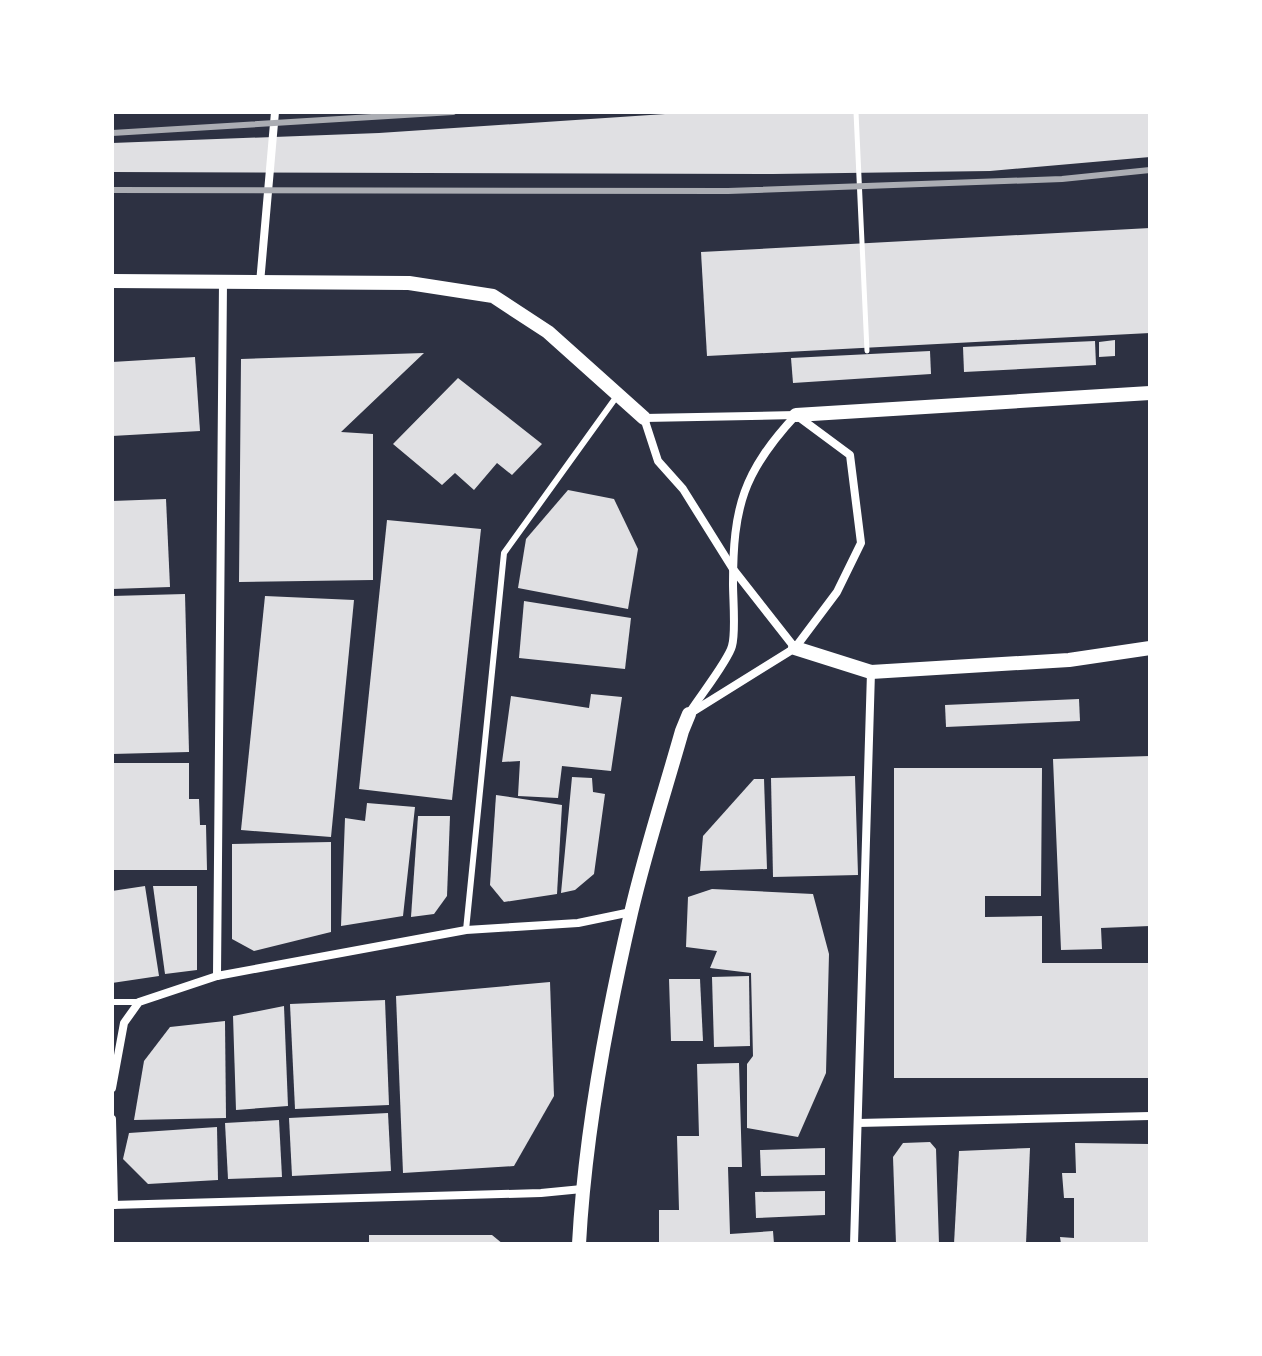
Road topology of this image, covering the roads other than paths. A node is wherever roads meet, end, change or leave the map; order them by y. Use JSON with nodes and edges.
{"nodes":[{"id":1,"x":275,"y":112,"type":"edge"},
{"id":2,"x":112,"y":281,"type":"edge"},
{"id":3,"x":223,"y":282,"type":"junction"},
{"id":4,"x":260,"y":283,"type":"junction"},
{"id":5,"x":1150,"y":393,"type":"edge"},
{"id":6,"x":617,"y":396,"type":"junction"},
{"id":7,"x":796,"y":415,"type":"junction"},
{"id":8,"x":644,"y":418,"type":"junction"},
{"id":9,"x":733,"y":569,"type":"junction"},
{"id":10,"x":795,"y":648,"type":"junction"},
{"id":11,"x":1150,"y":648,"type":"edge"},
{"id":12,"x":871,"y":672,"type":"junction"},
{"id":13,"x":689,"y":714,"type":"junction"},
{"id":14,"x":631,"y":912,"type":"junction"},
{"id":15,"x":466,"y":930,"type":"junction"},
{"id":16,"x":217,"y":976,"type":"junction"},
{"id":17,"x":112,"y":1002,"type":"edge"},
{"id":18,"x":139,"y":1002,"type":"junction"},
{"id":19,"x":112,"y":1088,"type":"edge"},
{"id":20,"x":1150,"y":1116,"type":"edge"},
{"id":21,"x":112,"y":1119,"type":"edge"},
{"id":22,"x":858,"y":1123,"type":"junction"},
{"id":23,"x":582,"y":1189,"type":"junction"},
{"id":24,"x":113,"y":1205,"type":"edge"},
{"id":25,"x":579,"y":1244,"type":"edge"},
{"id":26,"x":854,"y":1244,"type":"edge"}],
"edges":[{"from":1,"to":4,"type":"street"},
{"from":2,"to":3,"type":"street"},
{"from":3,"to":4,"type":"street"},
{"from":3,"to":16,"type":"street"},
{"from":4,"to":6,"type":"street"},
{"from":5,"to":7,"type":"street"},
{"from":6,"to":8,"type":"street"},
{"from":6,"to":15,"type":"lane"},
{"from":7,"to":8,"type":"street"},
{"from":7,"to":9,"type":"street"},
{"from":7,"to":10,"type":"street"},
{"from":8,"to":9,"type":"street"},
{"from":9,"to":10,"type":"street"},
{"from":9,"to":13,"type":"street"},
{"from":10,"to":12,"type":"street"},
{"from":10,"to":13,"type":"street"},
{"from":11,"to":12,"type":"street"},
{"from":12,"to":22,"type":"street"},
{"from":13,"to":14,"type":"street"},
{"from":14,"to":15,"type":"street"},
{"from":14,"to":23,"type":"street"},
{"from":15,"to":16,"type":"street"},
{"from":16,"to":18,"type":"street"},
{"from":17,"to":18,"type":"lane"},
{"from":18,"to":19,"type":"street"},
{"from":20,"to":22,"type":"street"},
{"from":21,"to":24,"type":"street"},
{"from":22,"to":26,"type":"street"},
{"from":23,"to":24,"type":"street"},
{"from":23,"to":25,"type":"street"}]}
